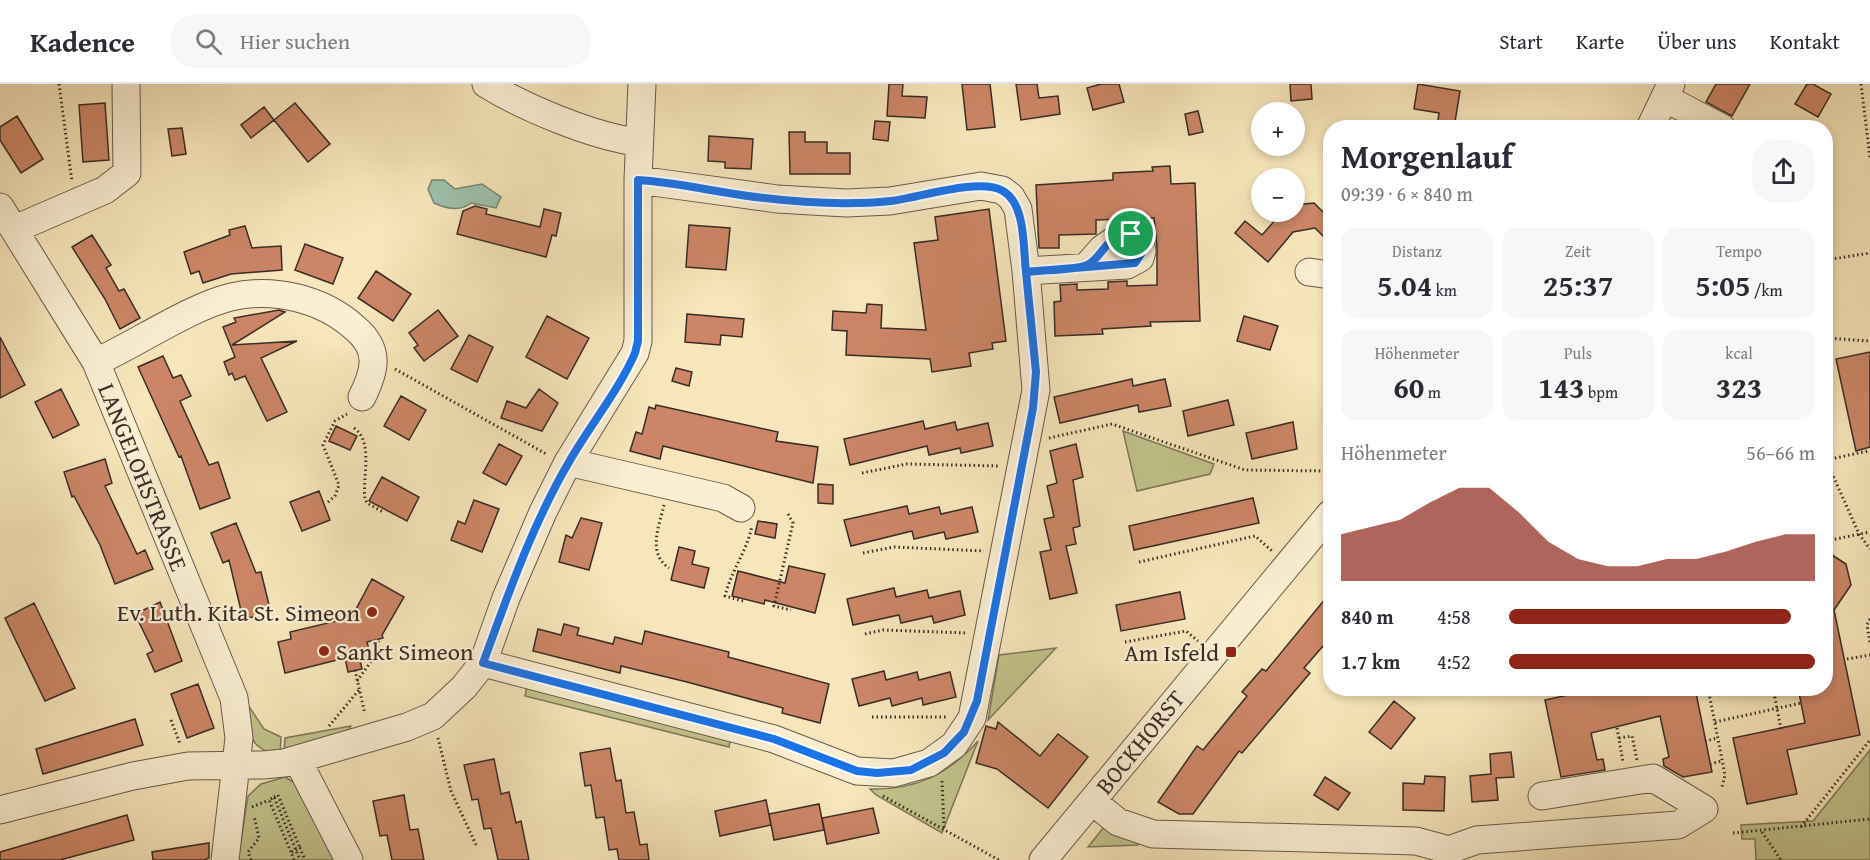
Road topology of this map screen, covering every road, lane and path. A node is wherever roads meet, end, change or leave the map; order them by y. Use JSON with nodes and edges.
{"nodes":[{"id":1,"x":59,"y":84,"type":"edge"},
{"id":2,"x":126,"y":84,"type":"edge"},
{"id":3,"x":486,"y":84,"type":"edge"},
{"id":4,"x":642,"y":84,"type":"edge"},
{"id":5,"x":1861,"y":84,"type":"edge"},
{"id":6,"x":1668,"y":91,"type":"edge"},
{"id":7,"x":1654,"y":120,"type":"edge"},
{"id":8,"x":1710,"y":120,"type":"edge"},
{"id":9,"x":638,"y":141,"type":"junction"},
{"id":10,"x":1870,"y":158,"type":"edge"},
{"id":11,"x":638,"y":180,"type":"junction"},
{"id":12,"x":75,"y":202,"type":"junction"},
{"id":13,"x":4,"y":215,"type":"edge"},
{"id":14,"x":1870,"y":253,"type":"edge"},
{"id":15,"x":1833,"y":259,"type":"edge"},
{"id":16,"x":1087,"y":266,"type":"dead end"},
{"id":17,"x":1026,"y":272,"type":"junction"},
{"id":18,"x":1833,"y":338,"type":"edge"},
{"id":19,"x":1870,"y":341,"type":"edge"},
{"id":20,"x":96,"y":363,"type":"junction"},
{"id":21,"x":395,"y":369,"type":"dead end"},
{"id":22,"x":354,"y":406,"type":"joint"},
{"id":23,"x":354,"y":428,"type":"dead end"},
{"id":24,"x":1048,"y":438,"type":"dead end"},
{"id":25,"x":1868,"y":451,"type":"dead end"},
{"id":26,"x":1833,"y":458,"type":"edge"},
{"id":27,"x":562,"y":460,"type":"junction"},
{"id":28,"x":1005,"y":466,"type":"dead end"},
{"id":29,"x":1323,"y":471,"type":"edge"},
{"id":30,"x":862,"y":473,"type":"dead end"},
{"id":31,"x":1833,"y":476,"type":"edge"},
{"id":32,"x":668,"y":486,"type":"junction"},
{"id":33,"x":328,"y":502,"type":"dead end"},
{"id":34,"x":383,"y":512,"type":"dead end"},
{"id":35,"x":788,"y":514,"type":"dead end"},
{"id":36,"x":747,"y":516,"type":"joint"},
{"id":37,"x":1323,"y":522,"type":"edge"},
{"id":38,"x":1870,"y":532,"type":"edge"},
{"id":39,"x":1859,"y":534,"type":"junction"},
{"id":40,"x":1833,"y":540,"type":"edge"},
{"id":41,"x":1870,"y":549,"type":"edge"},
{"id":42,"x":989,"y":552,"type":"dead end"},
{"id":43,"x":862,"y":553,"type":"dead end"},
{"id":44,"x":1281,"y":558,"type":"dead end"},
{"id":45,"x":1139,"y":562,"type":"dead end"},
{"id":46,"x":669,"y":568,"type":"dead end"},
{"id":47,"x":743,"y":601,"type":"dead end"},
{"id":48,"x":791,"y":610,"type":"dead end"},
{"id":49,"x":1870,"y":619,"type":"edge"},
{"id":50,"x":979,"y":633,"type":"dead end"},
{"id":51,"x":865,"y":634,"type":"dead end"},
{"id":52,"x":379,"y":639,"type":"dead end"},
{"id":53,"x":1125,"y":642,"type":"dead end"},
{"id":54,"x":1200,"y":642,"type":"dead end"},
{"id":55,"x":1870,"y":643,"type":"edge"},
{"id":56,"x":1870,"y":655,"type":"edge"},
{"id":57,"x":1847,"y":659,"type":"dead end"},
{"id":58,"x":483,"y":663,"type":"junction"},
{"id":59,"x":355,"y":670,"type":"dead end"},
{"id":60,"x":357,"y":681,"type":"junction"},
{"id":61,"x":359,"y":690,"type":"junction"},
{"id":62,"x":1710,"y":696,"type":"edge"},
{"id":63,"x":1775,"y":696,"type":"edge"},
{"id":64,"x":1801,"y":703,"type":"dead end"},
{"id":65,"x":1777,"y":709,"type":"junction"},
{"id":66,"x":365,"y":714,"type":"dead end"},
{"id":67,"x":872,"y":717,"type":"dead end"},
{"id":68,"x":958,"y":717,"type":"dead end"},
{"id":69,"x":171,"y":720,"type":"dead end"},
{"id":70,"x":1715,"y":722,"type":"junction"},
{"id":71,"x":328,"y":727,"type":"dead end"},
{"id":72,"x":1617,"y":728,"type":"dead end"},
{"id":73,"x":436,"y":729,"type":"dead end"},
{"id":74,"x":1781,"y":729,"type":"dead end"},
{"id":75,"x":1619,"y":738,"type":"junction"},
{"id":76,"x":1718,"y":738,"type":"junction"},
{"id":77,"x":1870,"y":740,"type":"edge"},
{"id":78,"x":1705,"y":741,"type":"dead end"},
{"id":79,"x":181,"y":748,"type":"dead end"},
{"id":80,"x":297,"y":759,"type":"junction"},
{"id":81,"x":1722,"y":761,"type":"junction"},
{"id":82,"x":1710,"y":764,"type":"dead end"},
{"id":83,"x":236,"y":765,"type":"junction"},
{"id":84,"x":942,"y":770,"type":"dead end"},
{"id":85,"x":1634,"y":781,"type":"junction"},
{"id":86,"x":1722,"y":787,"type":"dead end"},
{"id":87,"x":878,"y":793,"type":"dead end"},
{"id":88,"x":1542,"y":796,"type":"dead end"},
{"id":89,"x":269,"y":800,"type":"junction"},
{"id":90,"x":1092,"y":801,"type":"junction"},
{"id":91,"x":0,"y":810,"type":"edge"},
{"id":92,"x":1870,"y":819,"type":"edge"},
{"id":93,"x":1802,"y":827,"type":"junction"},
{"id":94,"x":944,"y":829,"type":"junction"},
{"id":95,"x":1762,"y":831,"type":"junction"},
{"id":96,"x":1733,"y":833,"type":"dead end"},
{"id":97,"x":477,"y":847,"type":"dead end"},
{"id":98,"x":298,"y":849,"type":"junction"},
{"id":99,"x":291,"y":852,"type":"junction"},
{"id":100,"x":1449,"y":855,"type":"edge"},
{"id":101,"x":225,"y":860,"type":"edge"},
{"id":102,"x":251,"y":860,"type":"edge"},
{"id":103,"x":294,"y":860,"type":"edge"},
{"id":104,"x":300,"y":860,"type":"edge"},
{"id":105,"x":305,"y":860,"type":"edge"},
{"id":106,"x":349,"y":860,"type":"edge"},
{"id":107,"x":999,"y":860,"type":"edge"},
{"id":108,"x":1043,"y":860,"type":"edge"},
{"id":109,"x":1781,"y":860,"type":"edge"}],
"edges":[{"from":1,"to":12,"type":"path"},
{"from":2,"to":12,"type":"street"},
{"from":3,"to":9,"type":"street"},
{"from":4,"to":9,"type":"street"},
{"from":5,"to":10,"type":"path"},
{"from":6,"to":7,"type":"street"},
{"from":6,"to":8,"type":"street"},
{"from":9,"to":11,"type":"street"},
{"from":11,"to":17,"type":"street"},
{"from":11,"to":27,"type":"street"},
{"from":12,"to":13,"type":"street"},
{"from":13,"to":20,"type":"street","name":"LANGELOHSTRASSE"},
{"from":14,"to":15,"type":"path"},
{"from":16,"to":17,"type":"street"},
{"from":17,"to":58,"type":"street"},
{"from":18,"to":19,"type":"path"},
{"from":20,"to":22,"type":"street"},
{"from":20,"to":83,"type":"street","name":"LANGELOHSTRASSE"},
{"from":21,"to":27,"type":"path"},
{"from":22,"to":33,"type":"path"},
{"from":23,"to":34,"type":"path"},
{"from":24,"to":29,"type":"path"},
{"from":25,"to":26,"type":"path"},
{"from":27,"to":32,"type":"street"},
{"from":27,"to":58,"type":"street"},
{"from":28,"to":30,"type":"path"},
{"from":31,"to":39,"type":"path"},
{"from":32,"to":36,"type":"street"},
{"from":32,"to":46,"type":"path"},
{"from":35,"to":48,"type":"path"},
{"from":36,"to":47,"type":"path"},
{"from":37,"to":90,"type":"street","name":"BOCKHORST"},
{"from":38,"to":39,"type":"path"},
{"from":39,"to":40,"type":"path"},
{"from":39,"to":41,"type":"path"},
{"from":42,"to":43,"type":"path"},
{"from":44,"to":45,"type":"path"},
{"from":49,"to":55,"type":"path"},
{"from":50,"to":51,"type":"path"},
{"from":52,"to":60,"type":"path"},
{"from":53,"to":54,"type":"path"},
{"from":56,"to":57,"type":"path"},
{"from":58,"to":80,"type":"street"},
{"from":59,"to":60,"type":"path"},
{"from":60,"to":61,"type":"path"},
{"from":61,"to":66,"type":"path"},
{"from":61,"to":71,"type":"path"},
{"from":62,"to":70,"type":"path"},
{"from":63,"to":65,"type":"path"},
{"from":64,"to":65,"type":"path"},
{"from":65,"to":70,"type":"path"},
{"from":65,"to":74,"type":"path"},
{"from":67,"to":68,"type":"path"},
{"from":69,"to":79,"type":"path"},
{"from":70,"to":76,"type":"path"},
{"from":72,"to":75,"type":"path"},
{"from":73,"to":97,"type":"path"},
{"from":75,"to":85,"type":"path"},
{"from":75,"to":85,"type":"path"},
{"from":76,"to":78,"type":"path"},
{"from":76,"to":81,"type":"path"},
{"from":77,"to":93,"type":"path"},
{"from":80,"to":83,"type":"street"},
{"from":80,"to":106,"type":"street"},
{"from":81,"to":82,"type":"path"},
{"from":81,"to":86,"type":"path"},
{"from":83,"to":91,"type":"street"},
{"from":83,"to":101,"type":"street","name":"LANGELOHSTRASSE"},
{"from":84,"to":94,"type":"path"},
{"from":85,"to":88,"type":"street"},
{"from":85,"to":100,"type":"street"},
{"from":87,"to":94,"type":"path"},
{"from":89,"to":98,"type":"path"},
{"from":89,"to":99,"type":"path"},
{"from":89,"to":102,"type":"path"},
{"from":90,"to":100,"type":"street"},
{"from":90,"to":108,"type":"street","name":"BOCKHORST"},
{"from":92,"to":93,"type":"path"},
{"from":93,"to":95,"type":"path"},
{"from":94,"to":107,"type":"path"},
{"from":95,"to":96,"type":"path"},
{"from":95,"to":109,"type":"path"},
{"from":98,"to":99,"type":"path"},
{"from":98,"to":104,"type":"path"},
{"from":98,"to":105,"type":"path"},
{"from":99,"to":103,"type":"path"}]}
